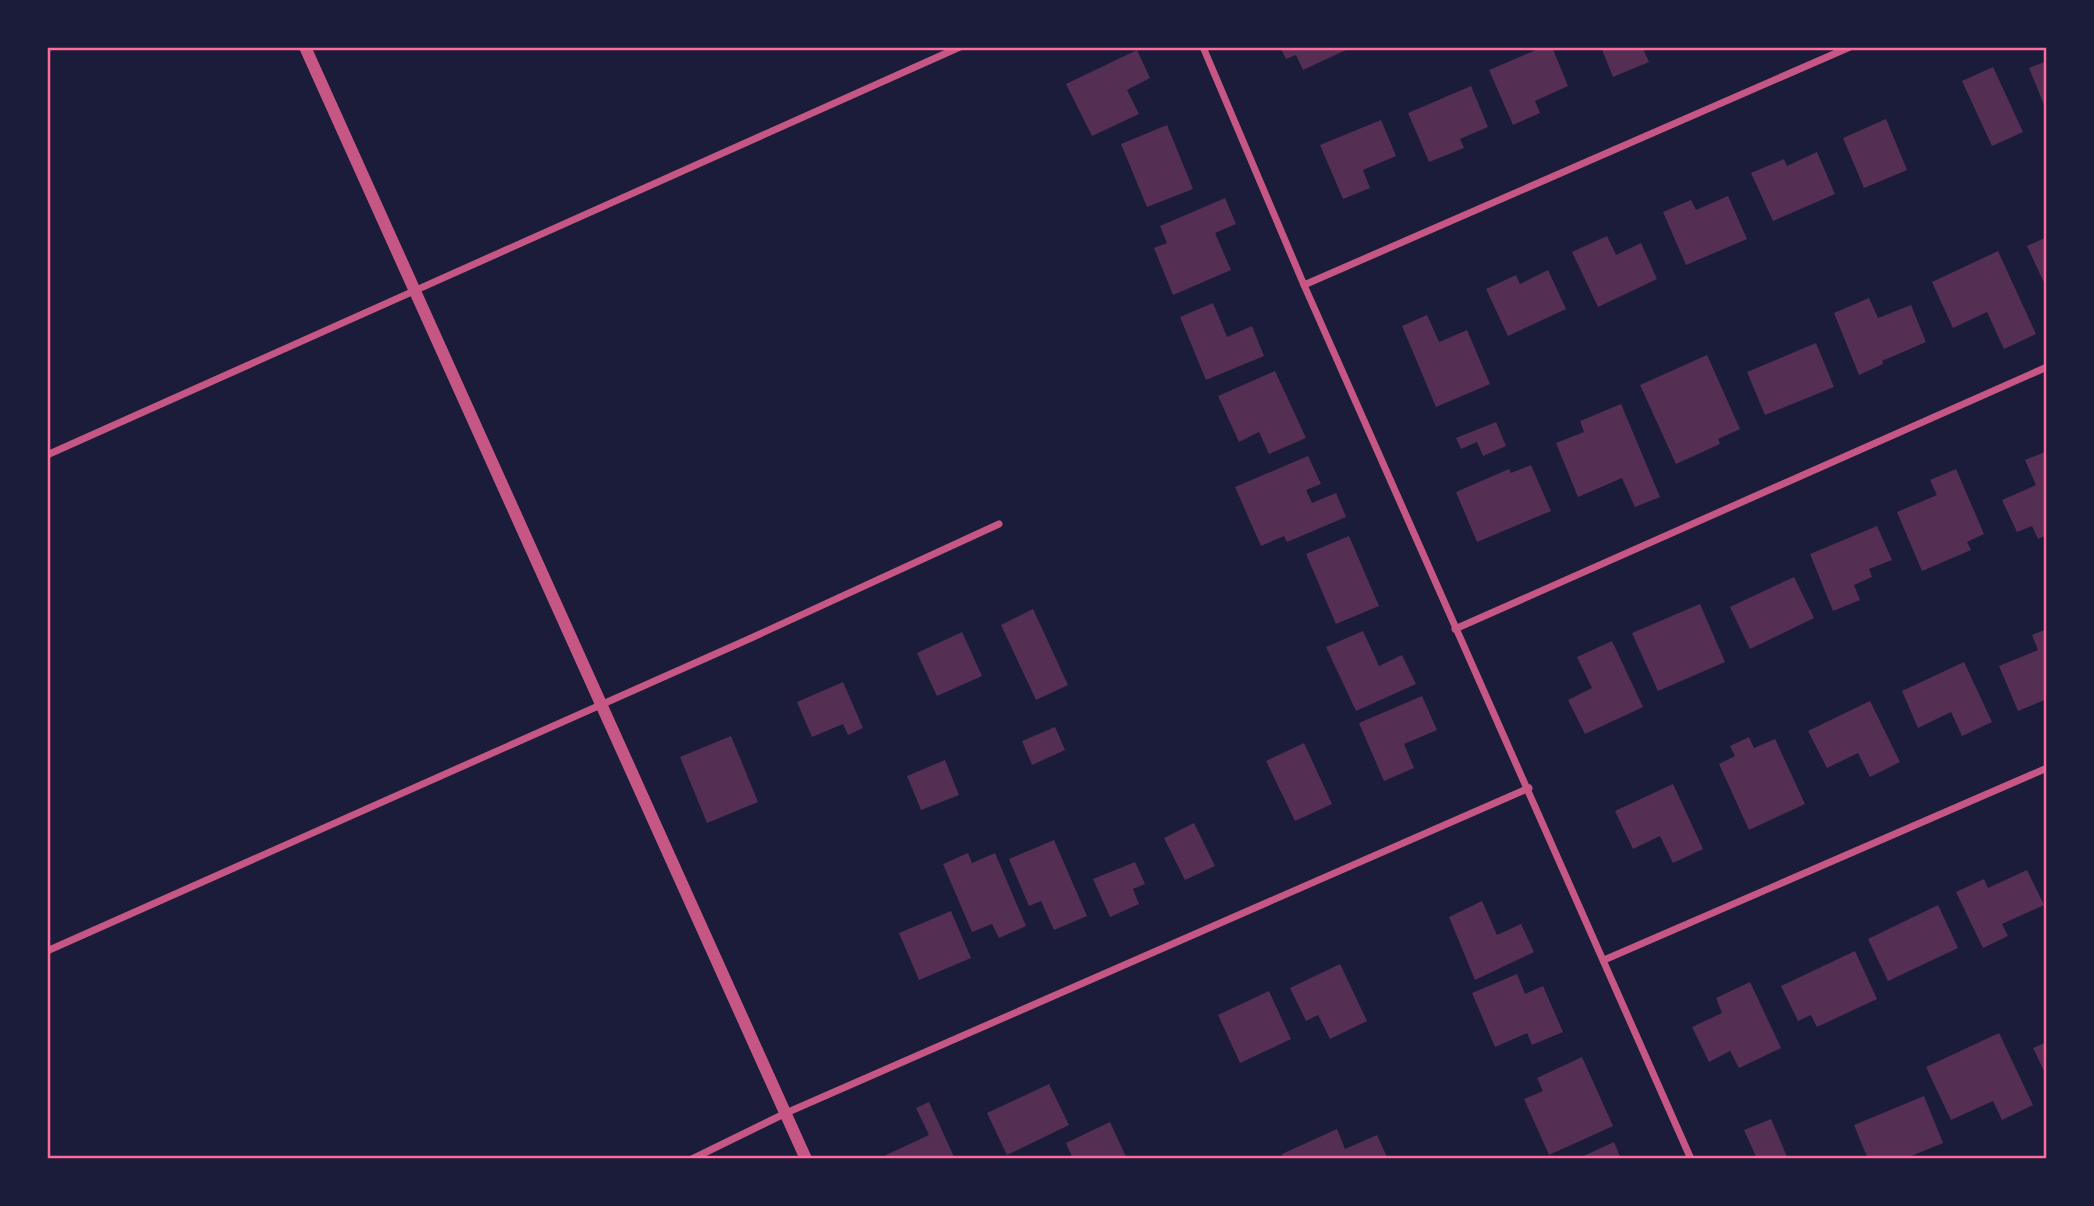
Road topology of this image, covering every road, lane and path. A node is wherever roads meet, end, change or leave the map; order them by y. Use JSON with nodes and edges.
{"nodes":[{"id":1,"x":305,"y":47,"type":"edge"},
{"id":2,"x":960,"y":47,"type":"edge"},
{"id":3,"x":1203,"y":47,"type":"edge"},
{"id":4,"x":1850,"y":47,"type":"edge"},
{"id":5,"x":1304,"y":285,"type":"junction"},
{"id":6,"x":416,"y":293,"type":"junction"},
{"id":7,"x":2047,"y":367,"type":"edge"},
{"id":8,"x":47,"y":455,"type":"edge"},
{"id":9,"x":999,"y":524,"type":"dead end"},
{"id":10,"x":1455,"y":629,"type":"junction"},
{"id":11,"x":602,"y":705,"type":"junction"},
{"id":12,"x":2047,"y":768,"type":"edge"},
{"id":13,"x":1529,"y":788,"type":"junction"},
{"id":14,"x":47,"y":951,"type":"edge"},
{"id":15,"x":1604,"y":960,"type":"junction"},
{"id":16,"x":786,"y":1113,"type":"junction"},
{"id":17,"x":692,"y":1159,"type":"edge"},
{"id":18,"x":806,"y":1159,"type":"edge"},
{"id":19,"x":1691,"y":1159,"type":"edge"}],
"edges":[{"from":1,"to":6,"type":"street"},
{"from":2,"to":6,"type":"street"},
{"from":3,"to":5,"type":"street"},
{"from":4,"to":5,"type":"street"},
{"from":5,"to":10,"type":"street"},
{"from":6,"to":8,"type":"street"},
{"from":6,"to":11,"type":"street"},
{"from":7,"to":10,"type":"street"},
{"from":9,"to":11,"type":"street"},
{"from":10,"to":13,"type":"street"},
{"from":11,"to":14,"type":"street"},
{"from":11,"to":16,"type":"street"},
{"from":12,"to":15,"type":"street"},
{"from":13,"to":15,"type":"street"},
{"from":13,"to":16,"type":"street"},
{"from":15,"to":19,"type":"street"},
{"from":16,"to":17,"type":"street"},
{"from":16,"to":18,"type":"street"}]}
